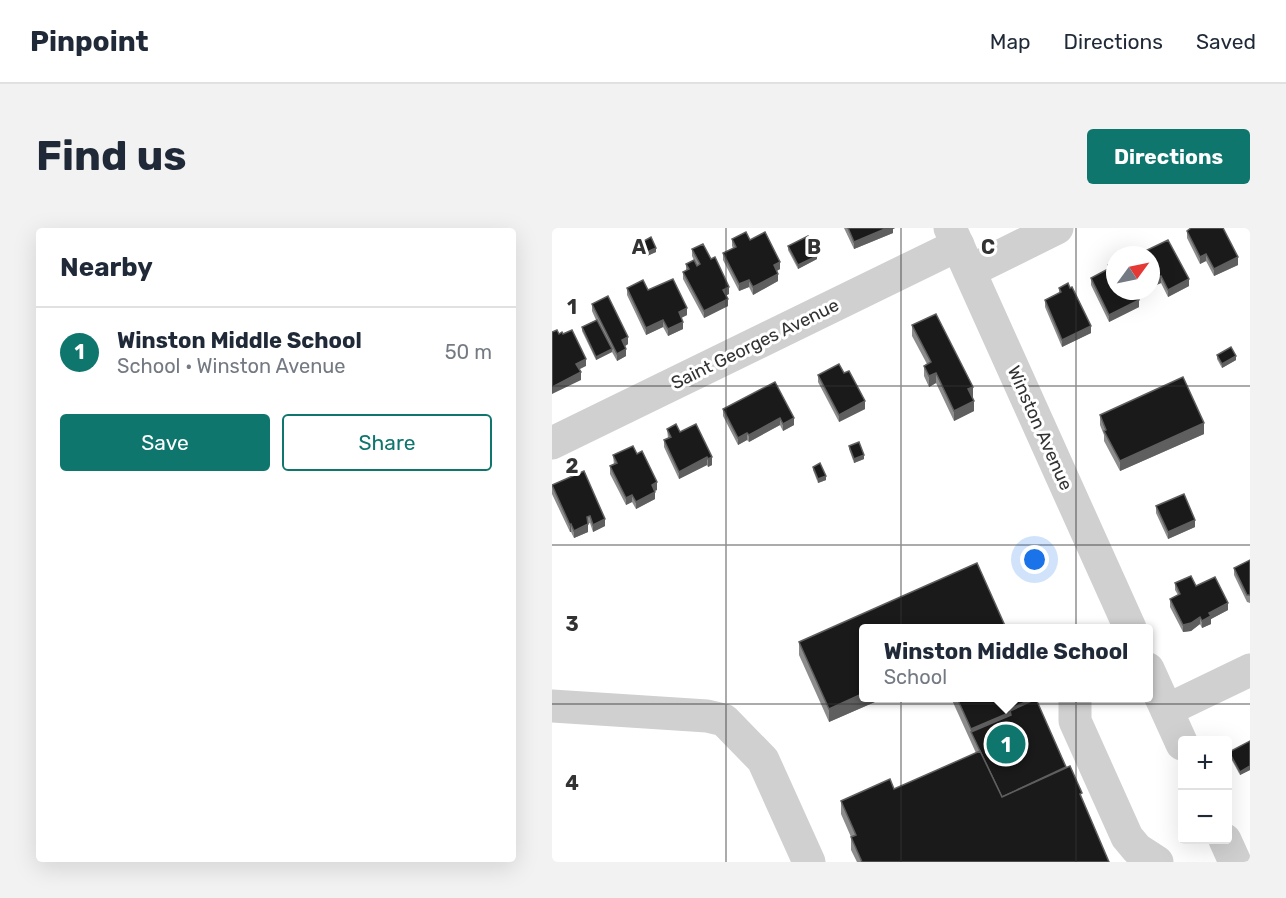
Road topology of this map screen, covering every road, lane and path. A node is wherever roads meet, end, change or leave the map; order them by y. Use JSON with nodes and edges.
{"nodes":[{"id":1,"x":1058,"y":228,"type":"edge"},
{"id":2,"x":959,"y":248,"type":"edge"},
{"id":3,"x":552,"y":443,"type":"edge"},
{"id":4,"x":1128,"y":624,"type":"edge"},
{"id":5,"x":1250,"y":670,"type":"edge"},
{"id":6,"x":1153,"y":678,"type":"edge"},
{"id":7,"x":1075,"y":702,"type":"edge"},
{"id":8,"x":552,"y":706,"type":"edge"},
{"id":9,"x":1167,"y":710,"type":"junction"},
{"id":10,"x":1178,"y":736,"type":"edge"},
{"id":11,"x":1227,"y":844,"type":"edge"},
{"id":12,"x":809,"y":862,"type":"edge"},
{"id":13,"x":1158,"y":862,"type":"edge"},
{"id":14,"x":1235,"y":862,"type":"edge"}],
"edges":[{"from":1,"to":2,"type":"street","name":"Saint Georges Avenue"},
{"from":2,"to":3,"type":"street","name":"Saint Georges Avenue"},
{"from":2,"to":4,"type":"street","name":"Winston Avenue"},
{"from":5,"to":9,"type":"street"},
{"from":6,"to":9,"type":"street"},
{"from":7,"to":13,"type":"street"},
{"from":8,"to":12,"type":"street"},
{"from":9,"to":10,"type":"street"},
{"from":11,"to":14,"type":"street"}]}
